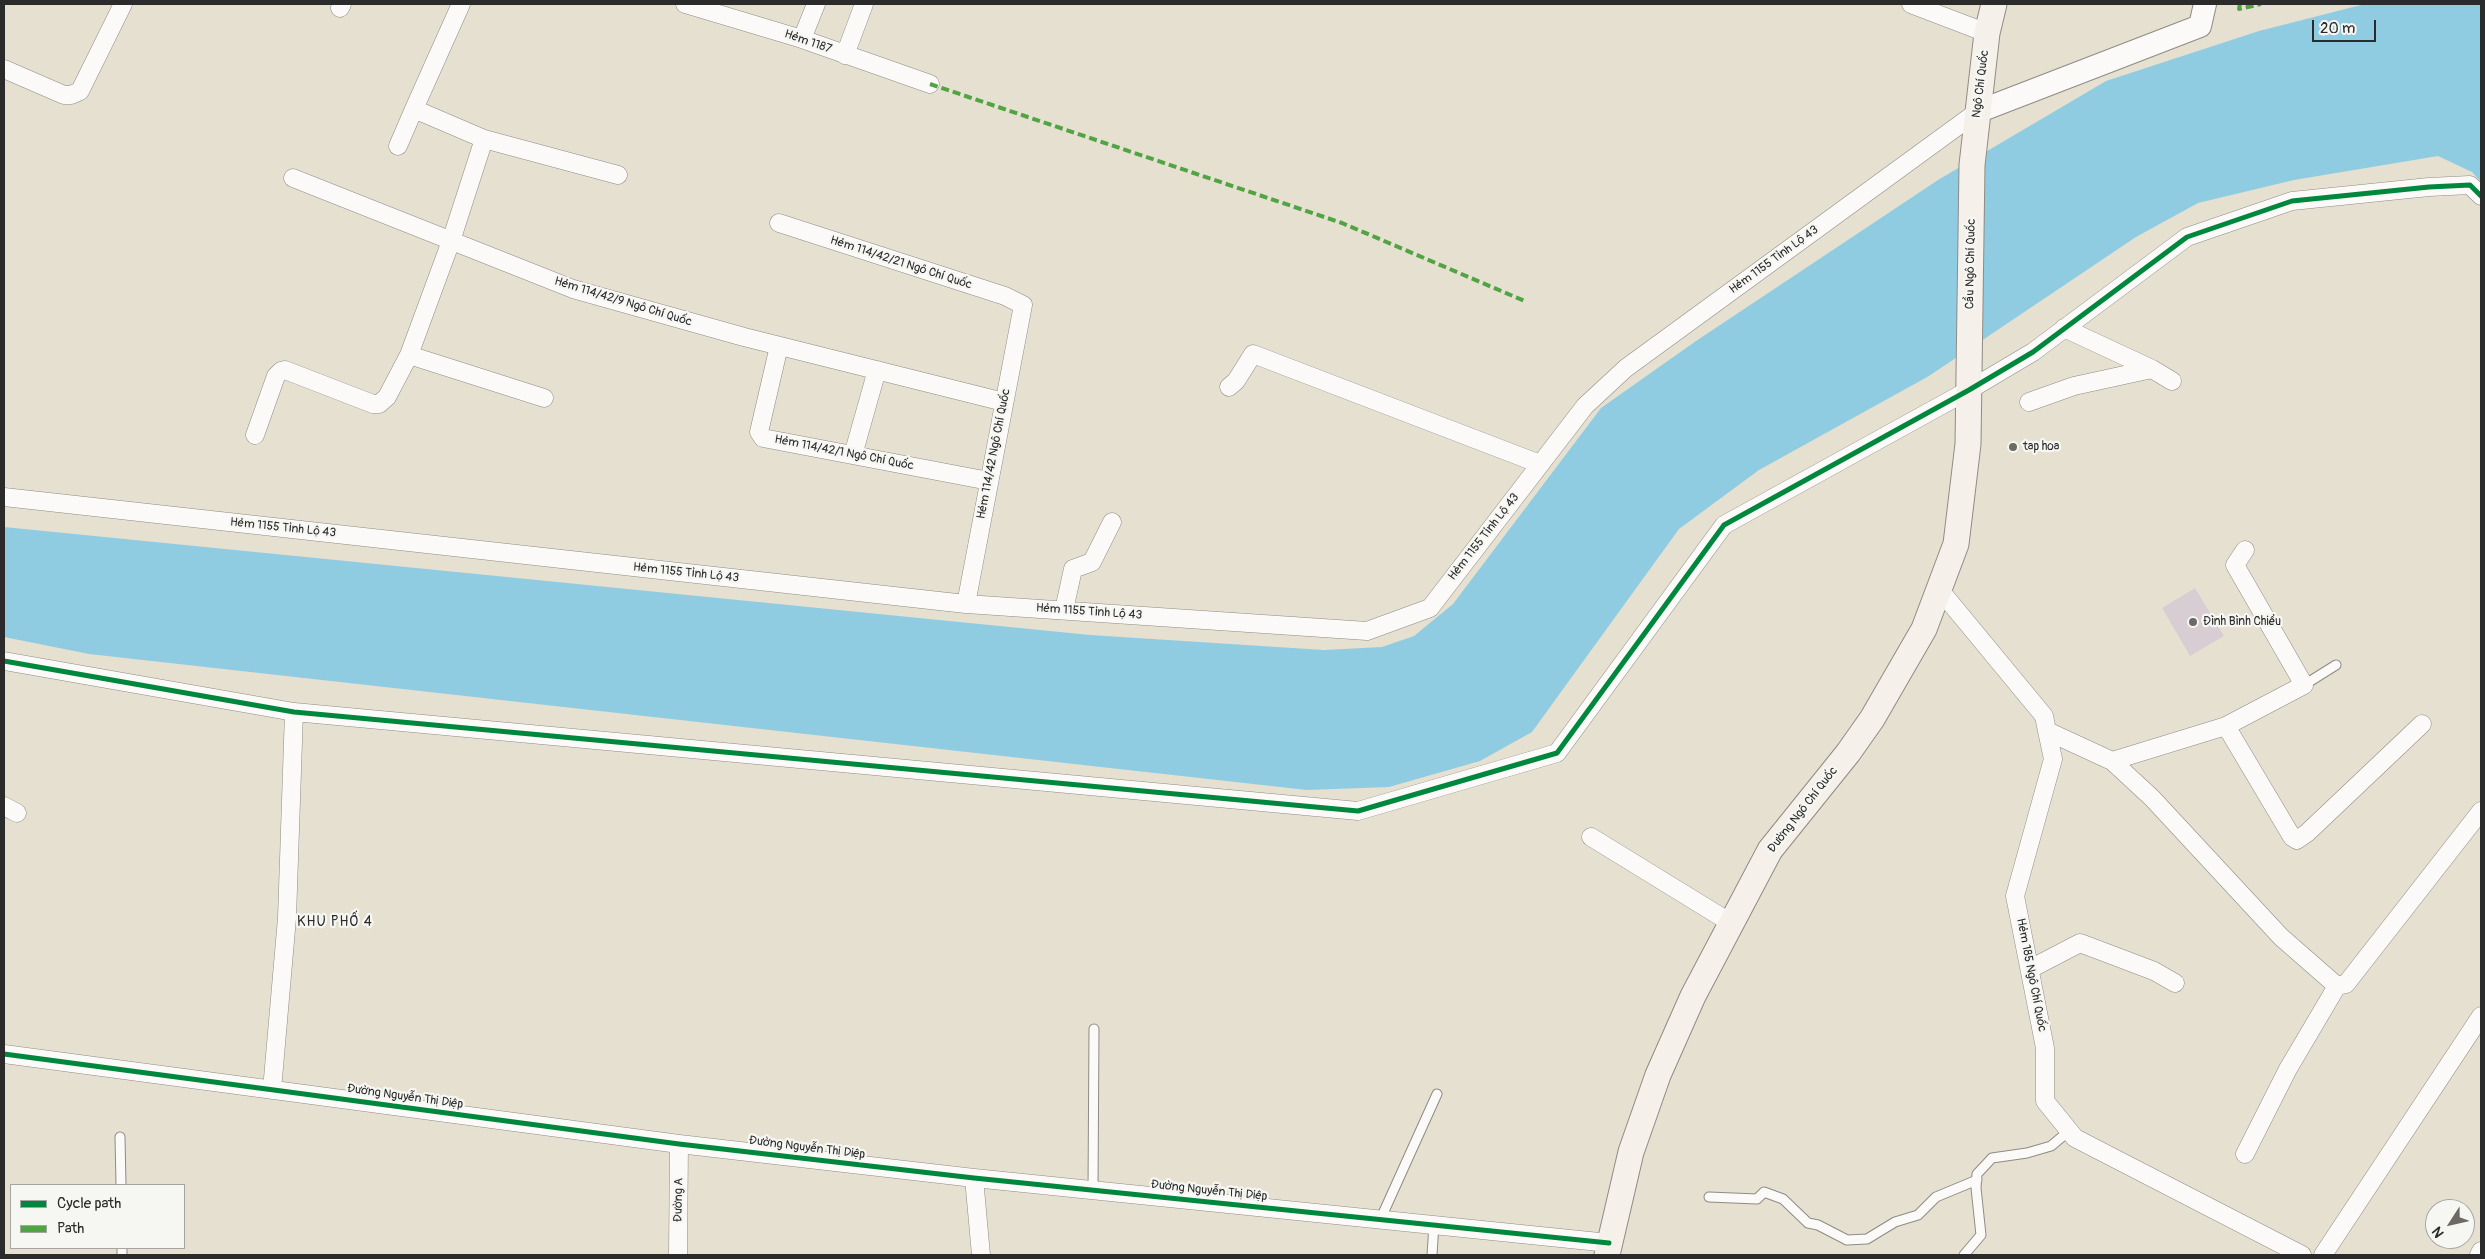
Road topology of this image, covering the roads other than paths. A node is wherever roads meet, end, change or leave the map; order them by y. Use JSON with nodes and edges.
{"nodes":[{"id":1,"x":123,"y":4,"type":"edge"},
{"id":2,"x":461,"y":4,"type":"edge"},
{"id":3,"x":685,"y":4,"type":"edge"},
{"id":4,"x":816,"y":4,"type":"edge"},
{"id":5,"x":864,"y":4,"type":"edge"},
{"id":6,"x":1911,"y":4,"type":"edge"},
{"id":7,"x":1994,"y":4,"type":"edge"},
{"id":8,"x":2205,"y":4,"type":"edge"},
{"id":9,"x":1987,"y":33,"type":"junction"},
{"id":10,"x":802,"y":39,"type":"junction"},
{"id":11,"x":845,"y":56,"type":"junction"},
{"id":12,"x":4,"y":69,"type":"edge"},
{"id":13,"x":930,"y":84,"type":"dead end"},
{"id":14,"x":414,"y":109,"type":"junction"},
{"id":15,"x":1977,"y":112,"type":"junction"},
{"id":16,"x":484,"y":139,"type":"junction"},
{"id":17,"x":398,"y":146,"type":"dead end"},
{"id":18,"x":1972,"y":165,"type":"joint"},
{"id":19,"x":618,"y":175,"type":"dead end"},
{"id":20,"x":293,"y":178,"type":"dead end"},
{"id":21,"x":2481,"y":196,"type":"edge"},
{"id":22,"x":779,"y":223,"type":"dead end"},
{"id":23,"x":451,"y":241,"type":"junction"},
{"id":24,"x":1023,"y":304,"type":"joint"},
{"id":25,"x":2064,"y":328,"type":"junction"},
{"id":26,"x":778,"y":346,"type":"junction"},
{"id":27,"x":409,"y":355,"type":"junction"},
{"id":28,"x":1970,"y":363,"type":"joint"},
{"id":29,"x":2152,"y":369,"type":"junction"},
{"id":30,"x":876,"y":370,"type":"junction"},
{"id":31,"x":2172,"y":381,"type":"dead end"},
{"id":32,"x":1229,"y":387,"type":"dead end"},
{"id":33,"x":1969,"y":390,"type":"junction"},
{"id":34,"x":544,"y":398,"type":"dead end"},
{"id":35,"x":1004,"y":402,"type":"junction"},
{"id":36,"x":2029,"y":402,"type":"dead end"},
{"id":37,"x":255,"y":435,"type":"dead end"},
{"id":38,"x":853,"y":455,"type":"junction"},
{"id":39,"x":1540,"y":464,"type":"junction"},
{"id":40,"x":989,"y":481,"type":"junction"},
{"id":41,"x":4,"y":497,"type":"edge"},
{"id":42,"x":1112,"y":522,"type":"dead end"},
{"id":43,"x":2245,"y":550,"type":"dead end"},
{"id":44,"x":1939,"y":589,"type":"junction"},
{"id":45,"x":966,"y":604,"type":"junction"},
{"id":46,"x":1064,"y":610,"type":"junction"},
{"id":47,"x":4,"y":661,"type":"edge"},
{"id":48,"x":2336,"y":665,"type":"dead end"},
{"id":49,"x":2304,"y":685,"type":"junction"},
{"id":50,"x":294,"y":712,"type":"junction"},
{"id":51,"x":2422,"y":724,"type":"dead end"},
{"id":52,"x":2226,"y":726,"type":"junction"},
{"id":53,"x":2047,"y":731,"type":"junction"},
{"id":54,"x":2112,"y":761,"type":"junction"},
{"id":55,"x":2481,"y":811,"type":"edge"},
{"id":56,"x":1591,"y":837,"type":"dead end"},
{"id":57,"x":1731,"y":923,"type":"junction"},
{"id":58,"x":2030,"y":969,"type":"junction"},
{"id":59,"x":2175,"y":983,"type":"dead end"},
{"id":60,"x":2336,"y":986,"type":"junction"},
{"id":61,"x":2481,"y":1016,"type":"edge"},
{"id":62,"x":1094,"y":1029,"type":"dead end"},
{"id":63,"x":4,"y":1054,"type":"edge"},
{"id":64,"x":272,"y":1090,"type":"junction"},
{"id":65,"x":1437,"y":1094,"type":"dead end"},
{"id":66,"x":2069,"y":1131,"type":"junction"},
{"id":67,"x":120,"y":1137,"type":"dead end"},
{"id":68,"x":679,"y":1144,"type":"junction"},
{"id":69,"x":2245,"y":1154,"type":"dead end"},
{"id":70,"x":974,"y":1178,"type":"junction"},
{"id":71,"x":1977,"y":1180,"type":"junction"},
{"id":72,"x":121,"y":1184,"type":"edge"},
{"id":73,"x":1093,"y":1190,"type":"junction"},
{"id":74,"x":1709,"y":1197,"type":"dead end"},
{"id":75,"x":1381,"y":1218,"type":"junction"},
{"id":76,"x":1434,"y":1224,"type":"junction"},
{"id":77,"x":1608,"y":1249,"type":"edge"},
{"id":78,"x":2481,"y":1251,"type":"edge"},
{"id":79,"x":678,"y":1255,"type":"edge"},
{"id":80,"x":981,"y":1255,"type":"edge"},
{"id":81,"x":1432,"y":1255,"type":"edge"},
{"id":82,"x":1964,"y":1255,"type":"edge"},
{"id":83,"x":2302,"y":1255,"type":"edge"},
{"id":84,"x":2323,"y":1255,"type":"edge"},
{"id":85,"x":2479,"y":1255,"type":"edge"}],
"edges":[{"from":1,"to":12,"type":"street"},
{"from":2,"to":14,"type":"street"},
{"from":3,"to":10,"type":"street","name":"Hẻm 1187"},
{"from":4,"to":10,"type":"street"},
{"from":5,"to":11,"type":"street"},
{"from":6,"to":9,"type":"street"},
{"from":7,"to":9,"type":"main road","name":"Ngô Chí Quốc"},
{"from":8,"to":15,"type":"street"},
{"from":9,"to":15,"type":"main road","name":"Ngô Chí Quốc"},
{"from":10,"to":11,"type":"street","name":"Hẻm 1187"},
{"from":11,"to":13,"type":"street","name":"Hẻm 1187"},
{"from":14,"to":16,"type":"street"},
{"from":14,"to":17,"type":"street"},
{"from":15,"to":18,"type":"main road","name":"Ngô Chí Quốc"},
{"from":15,"to":39,"type":"street","name":"Hẻm 1155 Tỉnh Lộ 43"},
{"from":16,"to":19,"type":"street"},
{"from":16,"to":23,"type":"street"},
{"from":18,"to":28,"type":"main road","name":"Cầu Ngô Chí Quốc"},
{"from":20,"to":23,"type":"street","name":"Hẻm 114/42/9 Ngô Chí Quốc"},
{"from":21,"to":25,"type":"street"},
{"from":22,"to":24,"type":"street","name":"Hẻm 114/42/21 Ngô Chí Quốc"},
{"from":23,"to":26,"type":"street","name":"Hẻm 114/42/9 Ngô Chí Quốc"},
{"from":23,"to":27,"type":"street"},
{"from":24,"to":35,"type":"street","name":"Hẻm 114/42 Ngô Chí Quốc"},
{"from":25,"to":29,"type":"street"},
{"from":25,"to":33,"type":"street"},
{"from":26,"to":30,"type":"street","name":"Hẻm 114/42/9 Ngô Chí Quốc"},
{"from":26,"to":38,"type":"street","name":"Hẻm 114/42/1 Ngô Chí Quốc"},
{"from":27,"to":34,"type":"street"},
{"from":27,"to":37,"type":"street"},
{"from":28,"to":33,"type":"main road","name":"Đường Ngô Chí Quốc"},
{"from":29,"to":31,"type":"street"},
{"from":29,"to":36,"type":"street"},
{"from":30,"to":35,"type":"street","name":"Hẻm 114/42/9 Ngô Chí Quốc"},
{"from":30,"to":38,"type":"street"},
{"from":32,"to":39,"type":"street"},
{"from":33,"to":44,"type":"main road","name":"Đường Ngô Chí Quốc"},
{"from":33,"to":50,"type":"street"},
{"from":35,"to":40,"type":"street","name":"Hẻm 114/42 Ngô Chí Quốc"},
{"from":38,"to":40,"type":"street","name":"Hẻm 114/42/1 Ngô Chí Quốc"},
{"from":39,"to":46,"type":"street","name":"Hẻm 1155 Tỉnh Lộ 43"},
{"from":40,"to":45,"type":"street","name":"Hẻm 114/42 Ngô Chí Quốc"},
{"from":41,"to":45,"type":"street","name":"Hẻm 1155 Tỉnh Lộ 43"},
{"from":42,"to":46,"type":"street"},
{"from":43,"to":49,"type":"street"},
{"from":44,"to":53,"type":"street","name":"Hẻm 185 Ngô Chí Quốc"},
{"from":44,"to":57,"type":"main road","name":"Đường Ngô Chí Quốc"},
{"from":45,"to":46,"type":"street","name":"Hẻm 1155 Tỉnh Lộ 43"},
{"from":47,"to":50,"type":"street"},
{"from":48,"to":49,"type":"lane"},
{"from":49,"to":52,"type":"street"},
{"from":50,"to":64,"type":"street"},
{"from":51,"to":52,"type":"street"},
{"from":52,"to":54,"type":"street"},
{"from":53,"to":54,"type":"street"},
{"from":53,"to":58,"type":"street","name":"Hẻm 185 Ngô Chí Quốc"},
{"from":54,"to":60,"type":"street"},
{"from":55,"to":60,"type":"street"},
{"from":56,"to":57,"type":"street"},
{"from":57,"to":77,"type":"main road","name":"Đường Ngô Chí Quốc"},
{"from":58,"to":59,"type":"street"},
{"from":58,"to":66,"type":"street","name":"Hẻm 185 Ngô Chí Quốc"},
{"from":60,"to":69,"type":"street"},
{"from":61,"to":84,"type":"street"},
{"from":62,"to":73,"type":"lane"},
{"from":63,"to":64,"type":"street","name":"Đường Nguyễn Thị Diệp"},
{"from":64,"to":68,"type":"street","name":"Đường Nguyễn Thị Diệp"},
{"from":65,"to":75,"type":"lane"},
{"from":66,"to":71,"type":"lane"},
{"from":66,"to":83,"type":"street","name":"Hẻm 185 Ngô Chí Quốc"},
{"from":67,"to":72,"type":"lane"},
{"from":68,"to":70,"type":"street","name":"Đường Nguyễn Thị Diệp"},
{"from":68,"to":79,"type":"street","name":"Đường A"},
{"from":70,"to":73,"type":"street","name":"Đường Nguyễn Thị Diệp"},
{"from":70,"to":80,"type":"street"},
{"from":71,"to":74,"type":"lane"},
{"from":71,"to":82,"type":"lane"},
{"from":73,"to":75,"type":"street","name":"Đường Nguyễn Thị Diệp"},
{"from":75,"to":76,"type":"street","name":"Đường Nguyễn Thị Diệp"},
{"from":76,"to":77,"type":"street","name":"Đường Nguyễn Thị Diệp"},
{"from":76,"to":81,"type":"lane"},
{"from":78,"to":85,"type":"street"}]}
